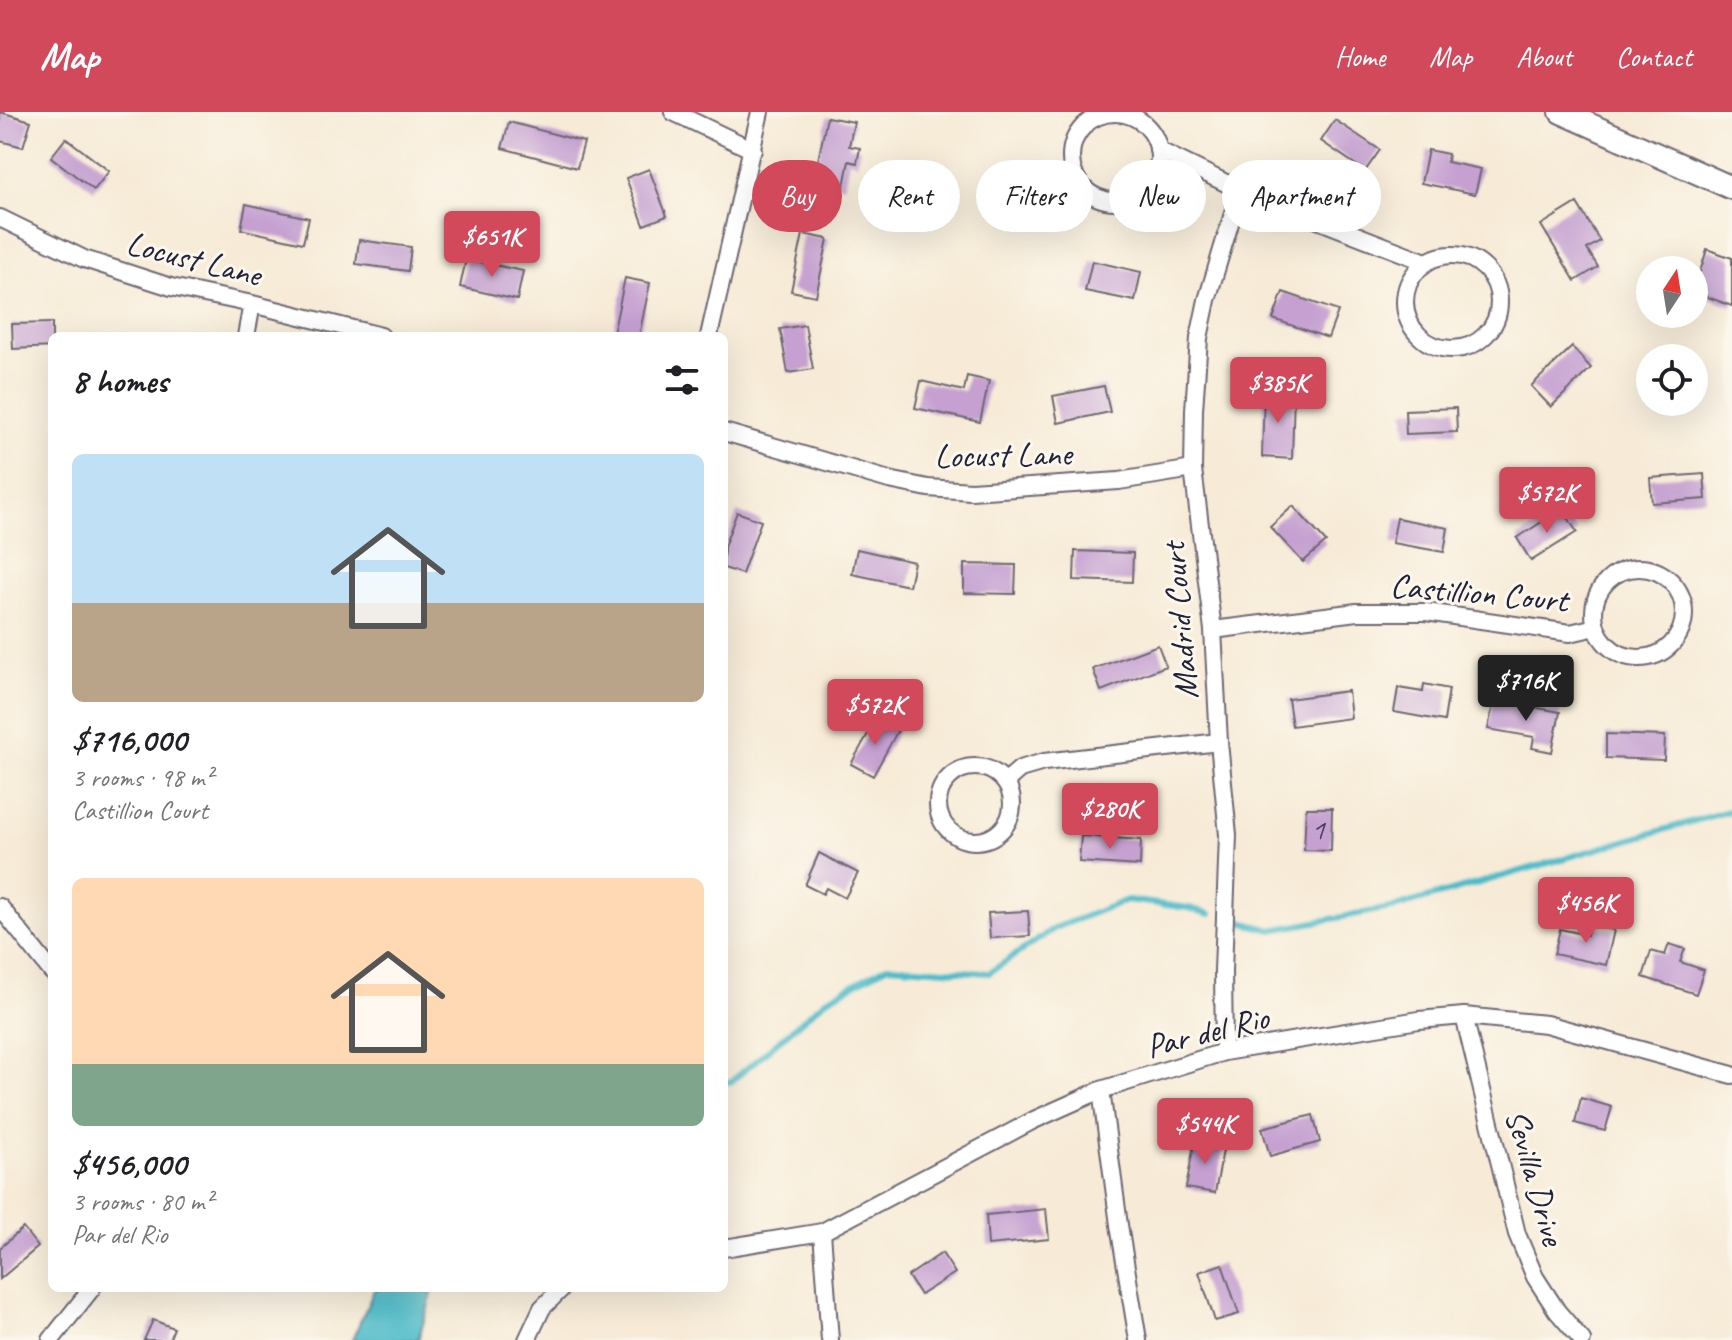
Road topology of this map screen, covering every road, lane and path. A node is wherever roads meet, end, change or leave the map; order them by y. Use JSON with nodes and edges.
{"nodes":[{"id":1,"x":673,"y":112,"type":"edge"},
{"id":2,"x":760,"y":112,"type":"edge"},
{"id":3,"x":1561,"y":112,"type":"edge"},
{"id":4,"x":753,"y":150,"type":"junction"},
{"id":5,"x":1158,"y":150,"type":"junction"},
{"id":6,"x":1222,"y":181,"type":"edge"},
{"id":7,"x":1732,"y":188,"type":"edge"},
{"id":8,"x":0,"y":218,"type":"edge"},
{"id":9,"x":1227,"y":232,"type":"edge"},
{"id":10,"x":1348,"y":232,"type":"edge"},
{"id":11,"x":1426,"y":262,"type":"junction"},
{"id":12,"x":252,"y":304,"type":"junction"},
{"id":13,"x":247,"y":332,"type":"edge"},
{"id":14,"x":365,"y":332,"type":"edge"},
{"id":15,"x":710,"y":332,"type":"edge"},
{"id":16,"x":728,"y":433,"type":"edge"},
{"id":17,"x":1193,"y":469,"type":"junction"},
{"id":18,"x":1596,"y":627,"type":"junction"},
{"id":19,"x":1213,"y":630,"type":"junction"},
{"id":20,"x":1219,"y":742,"type":"junction"},
{"id":21,"x":1005,"y":782,"type":"junction"},
{"id":22,"x":0,"y":907,"type":"edge"},
{"id":23,"x":48,"y":967,"type":"edge"},
{"id":24,"x":1464,"y":1016,"type":"junction"},
{"id":25,"x":1224,"y":1052,"type":"junction"},
{"id":26,"x":1732,"y":1075,"type":"edge"},
{"id":27,"x":1101,"y":1090,"type":"junction"},
{"id":28,"x":822,"y":1232,"type":"junction"},
{"id":29,"x":728,"y":1247,"type":"edge"},
{"id":30,"x":89,"y":1292,"type":"edge"},
{"id":31,"x":558,"y":1292,"type":"edge"},
{"id":32,"x":51,"y":1340,"type":"edge"},
{"id":33,"x":527,"y":1340,"type":"edge"},
{"id":34,"x":830,"y":1340,"type":"edge"},
{"id":35,"x":1138,"y":1340,"type":"edge"},
{"id":36,"x":1582,"y":1340,"type":"edge"}],
"edges":[{"from":1,"to":4,"type":"street"},
{"from":2,"to":4,"type":"street"},
{"from":3,"to":7,"type":"street"},
{"from":4,"to":15,"type":"street"},
{"from":5,"to":5,"type":"street"},
{"from":5,"to":6,"type":"street"},
{"from":8,"to":12,"type":"street","name":"Locust Lane"},
{"from":9,"to":17,"type":"street","name":"Madrid Court"},
{"from":10,"to":11,"type":"street"},
{"from":11,"to":11,"type":"street"},
{"from":12,"to":13,"type":"street"},
{"from":12,"to":14,"type":"street","name":"Locust Lane"},
{"from":16,"to":17,"type":"street","name":"Locust Lane"},
{"from":17,"to":19,"type":"street","name":"Madrid Court"},
{"from":18,"to":18,"type":"street","name":"Castillion Court"},
{"from":18,"to":19,"type":"street","name":"Castillion Court"},
{"from":19,"to":20,"type":"street","name":"Madrid Court"},
{"from":20,"to":21,"type":"street"},
{"from":20,"to":25,"type":"street","name":"Madrid Court"},
{"from":21,"to":21,"type":"street"},
{"from":22,"to":23,"type":"street"},
{"from":24,"to":25,"type":"street","name":"Par del Rio"},
{"from":24,"to":26,"type":"street","name":"Par del Rio"},
{"from":24,"to":36,"type":"street","name":"Sevilla Drive"},
{"from":25,"to":27,"type":"street","name":"Par del Rio"},
{"from":27,"to":28,"type":"street","name":"Par del Rio"},
{"from":27,"to":35,"type":"street"},
{"from":28,"to":29,"type":"street","name":"Par del Rio"},
{"from":28,"to":34,"type":"street"},
{"from":30,"to":32,"type":"street"},
{"from":31,"to":33,"type":"street"}]}
